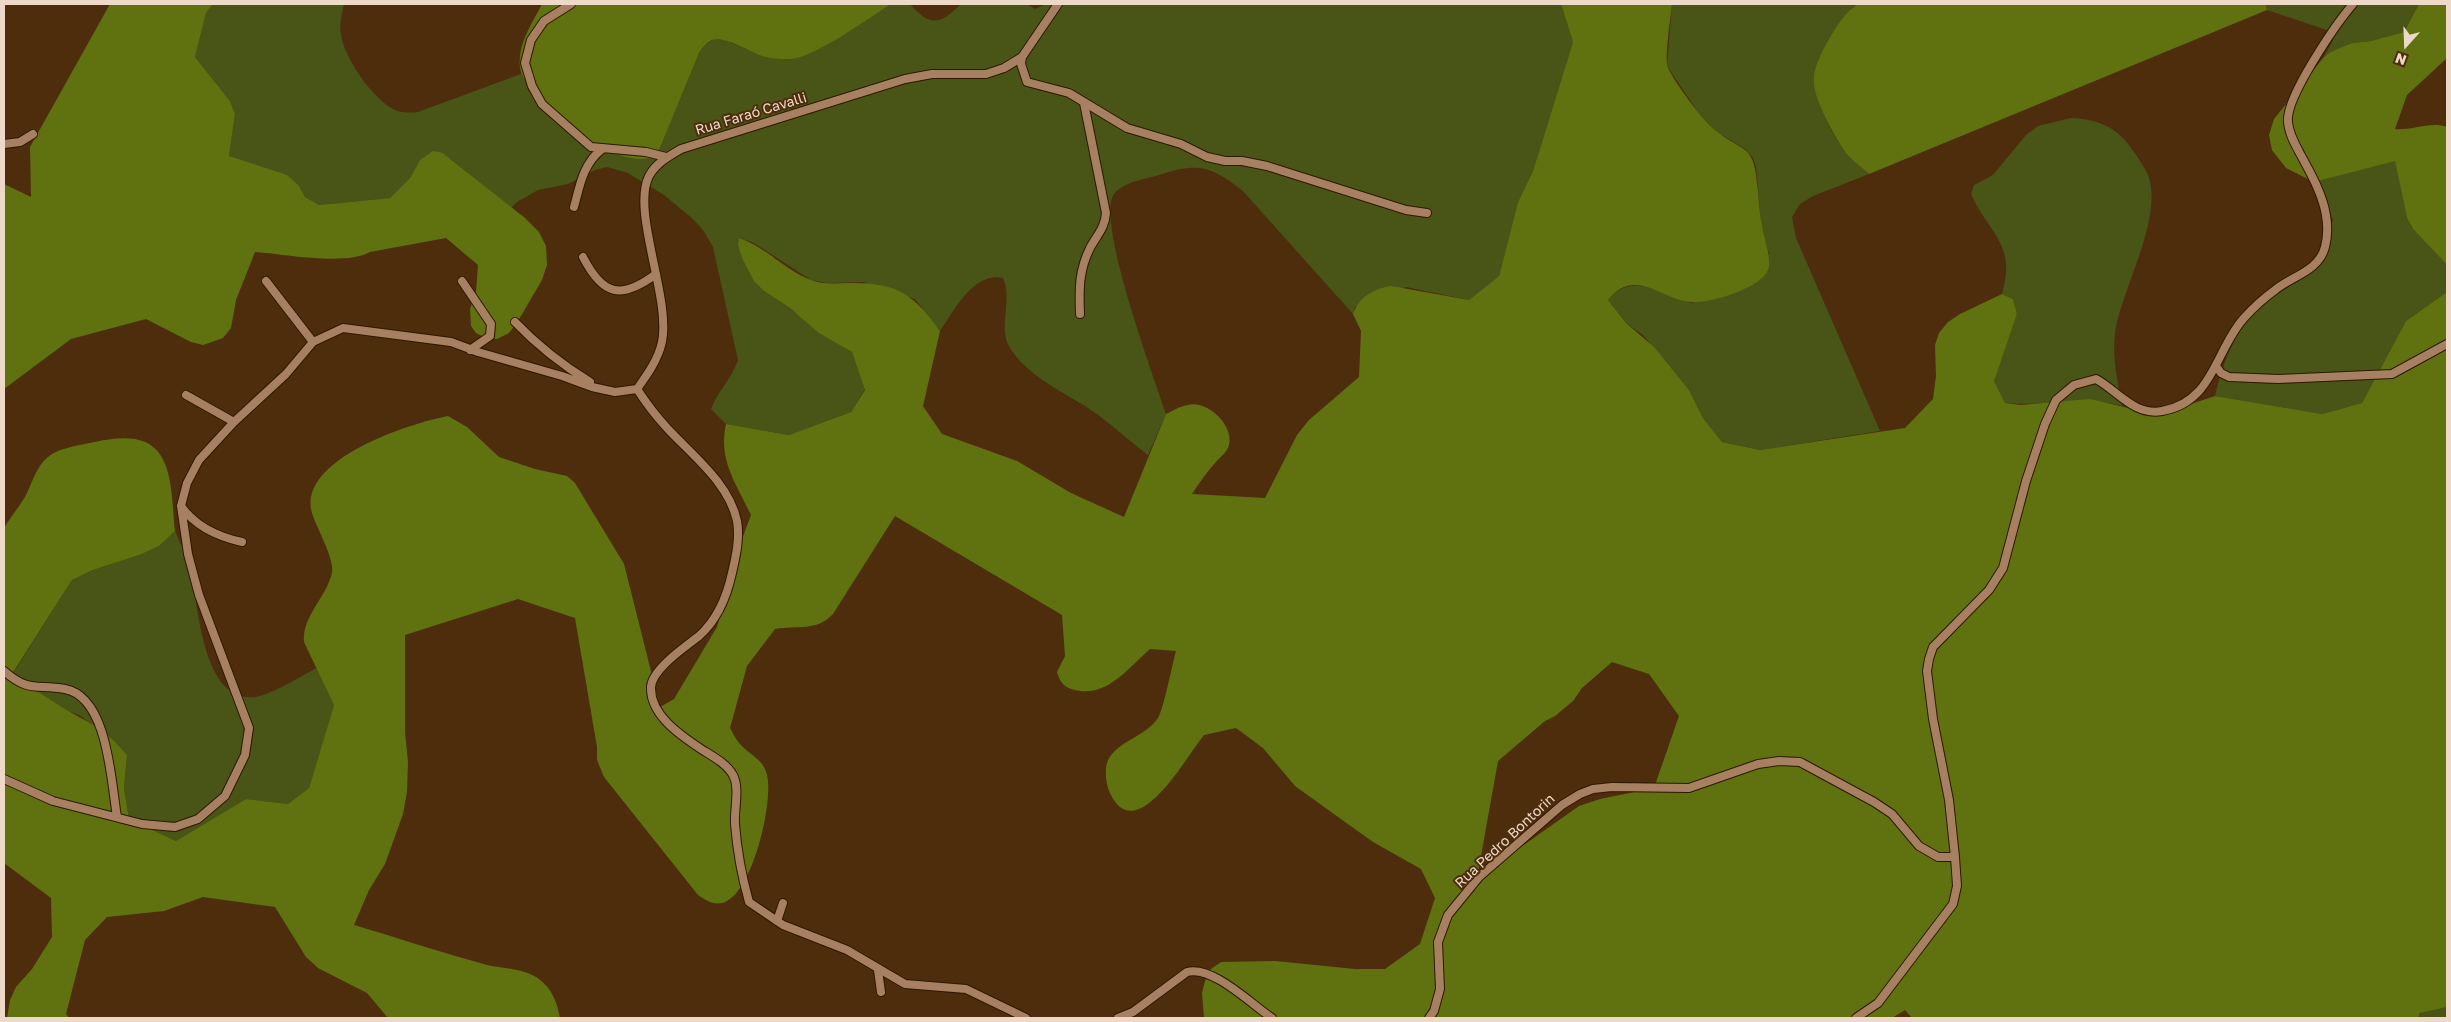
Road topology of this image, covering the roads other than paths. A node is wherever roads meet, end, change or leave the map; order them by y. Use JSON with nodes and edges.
{"nodes":[{"id":1,"x":571,"y":4,"type":"edge"},
{"id":2,"x":1058,"y":4,"type":"edge"},
{"id":3,"x":2352,"y":4,"type":"edge"},
{"id":4,"x":1022,"y":57,"type":"junction"},
{"id":5,"x":1084,"y":103,"type":"junction"},
{"id":6,"x":33,"y":134,"type":"dead end"},
{"id":7,"x":4,"y":144,"type":"edge"},
{"id":8,"x":602,"y":149,"type":"junction"},
{"id":9,"x":666,"y":158,"type":"junction"},
{"id":10,"x":574,"y":207,"type":"dead end"},
{"id":11,"x":1427,"y":213,"type":"dead end"},
{"id":12,"x":583,"y":257,"type":"dead end"},
{"id":13,"x":656,"y":274,"type":"junction"},
{"id":14,"x":266,"y":281,"type":"dead end"},
{"id":15,"x":462,"y":281,"type":"dead end"},
{"id":16,"x":1080,"y":314,"type":"dead end"},
{"id":17,"x":515,"y":322,"type":"dead end"},
{"id":18,"x":313,"y":342,"type":"junction"},
{"id":19,"x":2447,"y":344,"type":"edge"},
{"id":20,"x":470,"y":350,"type":"junction"},
{"id":21,"x":2216,"y":366,"type":"junction"},
{"id":22,"x":600,"y":389,"type":"junction"},
{"id":23,"x":636,"y":389,"type":"junction"},
{"id":24,"x":186,"y":395,"type":"dead end"},
{"id":25,"x":234,"y":422,"type":"junction"},
{"id":26,"x":180,"y":506,"type":"junction"},
{"id":27,"x":242,"y":542,"type":"dead end"},
{"id":28,"x":4,"y":671,"type":"edge"},
{"id":29,"x":4,"y":779,"type":"edge"},
{"id":30,"x":117,"y":817,"type":"junction"},
{"id":31,"x":1955,"y":857,"type":"junction"},
{"id":32,"x":783,"y":903,"type":"dead end"},
{"id":33,"x":777,"y":921,"type":"junction"},
{"id":34,"x":878,"y":970,"type":"junction"},
{"id":35,"x":881,"y":992,"type":"dead end"},
{"id":36,"x":1026,"y":1018,"type":"edge"},
{"id":37,"x":1118,"y":1018,"type":"edge"},
{"id":38,"x":1272,"y":1018,"type":"edge"},
{"id":39,"x":1428,"y":1018,"type":"edge"},
{"id":40,"x":1856,"y":1018,"type":"edge"}],
"edges":[{"from":1,"to":8,"type":"street"},
{"from":2,"to":4,"type":"street","name":"Rua Faraó Cavalli"},
{"from":3,"to":21,"type":"street"},
{"from":4,"to":5,"type":"street"},
{"from":4,"to":9,"type":"street","name":"Rua Faraó Cavalli"},
{"from":5,"to":11,"type":"street"},
{"from":5,"to":16,"type":"street"},
{"from":6,"to":7,"type":"street"},
{"from":8,"to":9,"type":"street"},
{"from":8,"to":10,"type":"street"},
{"from":9,"to":13,"type":"street","name":"Rua Faraó Cavalli"},
{"from":12,"to":13,"type":"street"},
{"from":13,"to":23,"type":"street","name":"Rua Faraó Cavalli"},
{"from":14,"to":18,"type":"street"},
{"from":15,"to":20,"type":"street"},
{"from":17,"to":22,"type":"street"},
{"from":18,"to":20,"type":"street"},
{"from":18,"to":25,"type":"street"},
{"from":19,"to":21,"type":"street"},
{"from":20,"to":22,"type":"street"},
{"from":21,"to":31,"type":"street"},
{"from":22,"to":23,"type":"street"},
{"from":23,"to":33,"type":"street"},
{"from":24,"to":25,"type":"street"},
{"from":25,"to":26,"type":"street"},
{"from":26,"to":27,"type":"street"},
{"from":26,"to":30,"type":"street"},
{"from":28,"to":30,"type":"street"},
{"from":29,"to":30,"type":"street"},
{"from":31,"to":39,"type":"street","name":"Rua Pedro Bontorin"},
{"from":31,"to":40,"type":"street"},
{"from":32,"to":33,"type":"street"},
{"from":33,"to":34,"type":"street"},
{"from":34,"to":35,"type":"street"},
{"from":34,"to":36,"type":"street"},
{"from":37,"to":38,"type":"street"}]}
